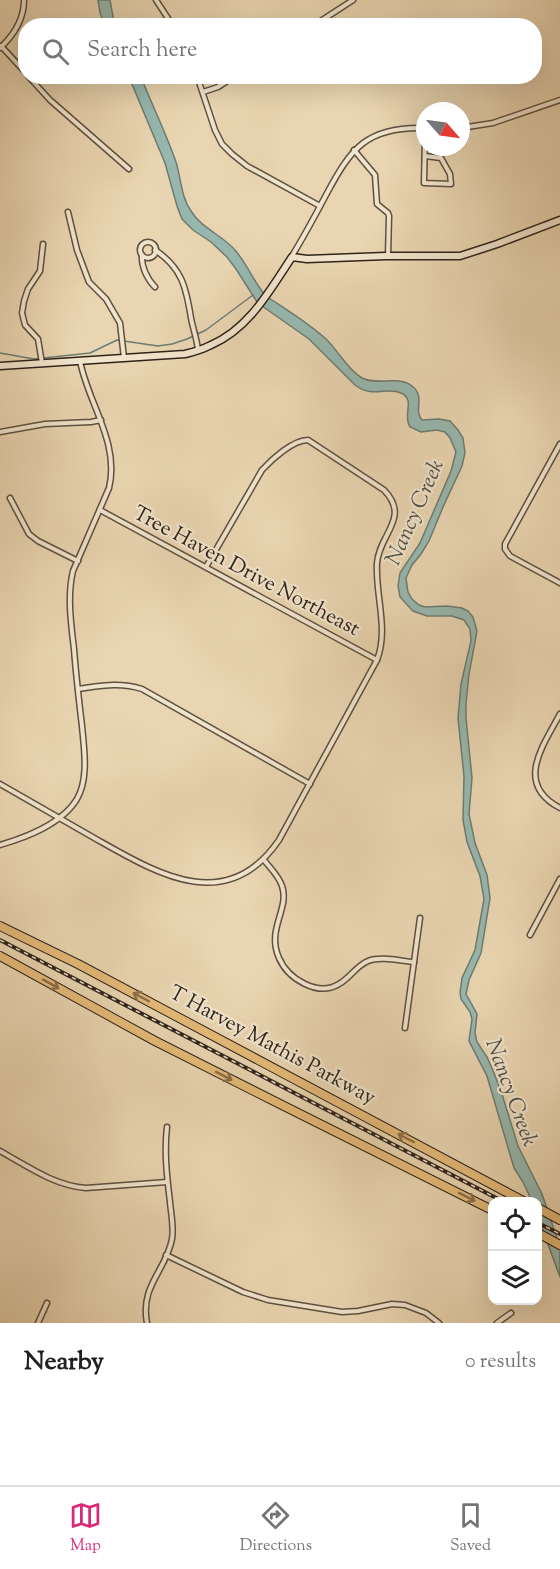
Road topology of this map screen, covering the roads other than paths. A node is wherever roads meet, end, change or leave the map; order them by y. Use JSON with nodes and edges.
{"nodes":[{"id":1,"x":24,"y":0,"type":"edge"},
{"id":2,"x":156,"y":0,"type":"edge"},
{"id":3,"x":353,"y":0,"type":"edge"},
{"id":4,"x":21,"y":18,"type":"edge"},
{"id":5,"x":168,"y":18,"type":"edge"},
{"id":6,"x":325,"y":18,"type":"edge"},
{"id":7,"x":18,"y":24,"type":"edge"},
{"id":8,"x":1,"y":47,"type":"edge"},
{"id":9,"x":18,"y":65,"type":"edge"},
{"id":10,"x":35,"y":84,"type":"edge"},
{"id":11,"x":200,"y":84,"type":"edge"},
{"id":12,"x":223,"y":84,"type":"edge"},
{"id":13,"x":203,"y":92,"type":"junction"},
{"id":14,"x":560,"y":100,"type":"edge"},
{"id":15,"x":470,"y":127,"type":"edge"},
{"id":16,"x":416,"y":128,"type":"edge"},
{"id":17,"x":354,"y":150,"type":"junction"},
{"id":18,"x":425,"y":156,"type":"joint"},
{"id":19,"x":129,"y":169,"type":"dead end"},
{"id":20,"x":320,"y":206,"type":"junction"},
{"id":21,"x":68,"y":212,"type":"dead end"},
{"id":22,"x":560,"y":220,"type":"edge"},
{"id":23,"x":43,"y":244,"type":"dead end"},
{"id":24,"x":155,"y":250,"type":"junction"},
{"id":25,"x":142,"y":255,"type":"junction"},
{"id":26,"x":388,"y":256,"type":"junction"},
{"id":27,"x":292,"y":257,"type":"junction"},
{"id":28,"x":155,"y":286,"type":"dead end"},
{"id":29,"x":198,"y":347,"type":"junction"},
{"id":30,"x":124,"y":355,"type":"junction"},
{"id":31,"x":80,"y":361,"type":"junction"},
{"id":32,"x":42,"y":362,"type":"junction"},
{"id":33,"x":0,"y":366,"type":"edge"},
{"id":34,"x":101,"y":420,"type":"junction"},
{"id":35,"x":0,"y":432,"type":"edge"},
{"id":36,"x":560,"y":444,"type":"edge"},
{"id":37,"x":10,"y":498,"type":"dead end"},
{"id":38,"x":100,"y":510,"type":"junction"},
{"id":39,"x":78,"y":561,"type":"junction"},
{"id":40,"x":206,"y":567,"type":"junction"},
{"id":41,"x":560,"y":583,"type":"edge"},
{"id":42,"x":377,"y":660,"type":"junction"},
{"id":43,"x":78,"y":689,"type":"junction"},
{"id":44,"x":560,"y":714,"type":"edge"},
{"id":45,"x":0,"y":784,"type":"edge"},
{"id":46,"x":310,"y":784,"type":"junction"},
{"id":47,"x":560,"y":808,"type":"edge"},
{"id":48,"x":60,"y":818,"type":"junction"},
{"id":49,"x":0,"y":845,"type":"edge"},
{"id":50,"x":264,"y":860,"type":"junction"},
{"id":51,"x":560,"y":879,"type":"edge"},
{"id":52,"x":420,"y":918,"type":"dead end"},
{"id":53,"x":0,"y":926,"type":"edge"},
{"id":54,"x":530,"y":934,"type":"dead end"},
{"id":55,"x":0,"y":956,"type":"edge"},
{"id":56,"x":414,"y":962,"type":"junction"},
{"id":57,"x":405,"y":1028,"type":"dead end"},
{"id":58,"x":167,"y":1127,"type":"dead end"},
{"id":59,"x":0,"y":1151,"type":"edge"},
{"id":60,"x":168,"y":1182,"type":"junction"},
{"id":61,"x":516,"y":1197,"type":"edge"},
{"id":62,"x":488,"y":1208,"type":"edge"},
{"id":63,"x":542,"y":1211,"type":"edge"},
{"id":64,"x":560,"y":1220,"type":"edge"},
{"id":65,"x":542,"y":1236,"type":"edge"},
{"id":66,"x":560,"y":1245,"type":"edge"},
{"id":67,"x":166,"y":1255,"type":"junction"},
{"id":68,"x":47,"y":1303,"type":"dead end"},
{"id":69,"x":511,"y":1313,"type":"dead end"},
{"id":70,"x":38,"y":1323,"type":"edge"},
{"id":71,"x":147,"y":1323,"type":"edge"},
{"id":72,"x":439,"y":1323,"type":"edge"},
{"id":73,"x":497,"y":1323,"type":"edge"}],
"edges":[{"from":1,"to":4,"type":"street"},
{"from":2,"to":5,"type":"street"},
{"from":3,"to":6,"type":"street"},
{"from":7,"to":8,"type":"street"},
{"from":8,"to":9,"type":"street"},
{"from":10,"to":19,"type":"street"},
{"from":11,"to":13,"type":"street"},
{"from":12,"to":13,"type":"street"},
{"from":13,"to":20,"type":"street"},
{"from":14,"to":15,"type":"street"},
{"from":16,"to":17,"type":"street"},
{"from":17,"to":20,"type":"street"},
{"from":17,"to":26,"type":"street"},
{"from":18,"to":18,"type":"street"},
{"from":20,"to":27,"type":"street"},
{"from":21,"to":30,"type":"street"},
{"from":22,"to":26,"type":"street"},
{"from":23,"to":32,"type":"street"},
{"from":24,"to":25,"type":"street"},
{"from":24,"to":25,"type":"street"},
{"from":24,"to":29,"type":"street"},
{"from":25,"to":28,"type":"street"},
{"from":26,"to":27,"type":"street"},
{"from":27,"to":29,"type":"street"},
{"from":29,"to":30,"type":"street"},
{"from":30,"to":31,"type":"street"},
{"from":31,"to":32,"type":"street"},
{"from":31,"to":34,"type":"street"},
{"from":32,"to":33,"type":"street"},
{"from":34,"to":35,"type":"street"},
{"from":34,"to":38,"type":"street"},
{"from":36,"to":41,"type":"street"},
{"from":37,"to":39,"type":"street"},
{"from":38,"to":39,"type":"street"},
{"from":38,"to":40,"type":"street","name":"Tree Haven Drive Northeast"},
{"from":39,"to":43,"type":"street"},
{"from":40,"to":42,"type":"street","name":"Tree Haven Drive Northeast"},
{"from":40,"to":42,"type":"street"},
{"from":42,"to":46,"type":"street"},
{"from":43,"to":46,"type":"street"},
{"from":43,"to":48,"type":"street"},
{"from":44,"to":47,"type":"street"},
{"from":45,"to":48,"type":"street"},
{"from":46,"to":50,"type":"street"},
{"from":48,"to":49,"type":"street"},
{"from":48,"to":50,"type":"street"},
{"from":50,"to":56,"type":"street"},
{"from":51,"to":54,"type":"street"},
{"from":52,"to":56,"type":"street"},
{"from":61,"to":53,"type":"highway","name":"T Harvey Mathis Parkway","one_way":true},
{"from":55,"to":62,"type":"highway","one_way":true},
{"from":56,"to":57,"type":"street"},
{"from":58,"to":60,"type":"street"},
{"from":59,"to":60,"type":"street"},
{"from":60,"to":67,"type":"street"},
{"from":63,"to":64,"type":"highway"},
{"from":65,"to":66,"type":"highway"},
{"from":67,"to":71,"type":"street"},
{"from":67,"to":72,"type":"street"},
{"from":68,"to":70,"type":"street"},
{"from":69,"to":73,"type":"street"}]}
